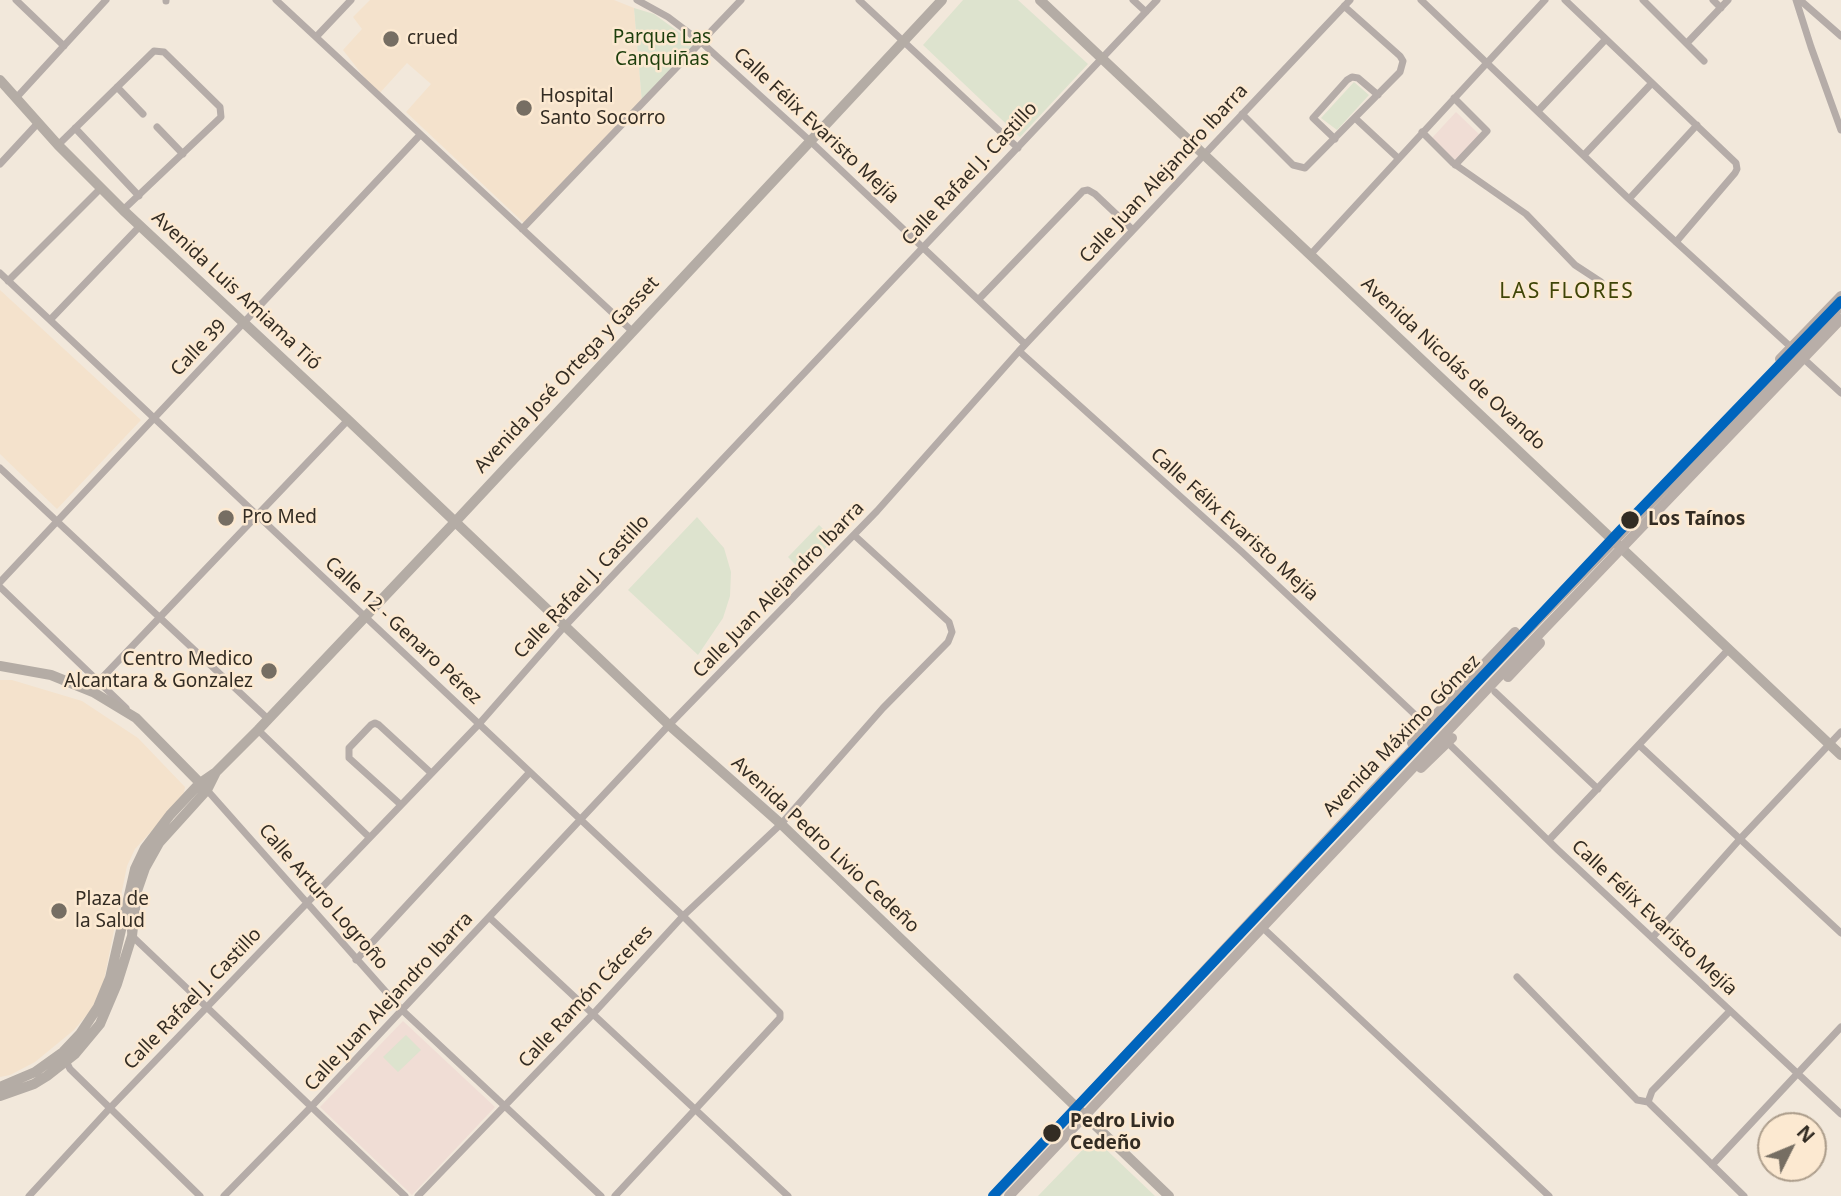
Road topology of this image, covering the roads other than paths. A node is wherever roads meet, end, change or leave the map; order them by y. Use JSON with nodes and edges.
{"nodes":[{"id":1,"x":16,"y":0,"type":"edge"},
{"id":2,"x":106,"y":0,"type":"edge"},
{"id":3,"x":276,"y":0,"type":"edge"},
{"id":4,"x":351,"y":0,"type":"edge"},
{"id":5,"x":637,"y":0,"type":"edge"},
{"id":6,"x":741,"y":0,"type":"edge"},
{"id":7,"x":859,"y":0,"type":"edge"},
{"id":8,"x":942,"y":0,"type":"edge"},
{"id":9,"x":1040,"y":0,"type":"edge"},
{"id":10,"x":1133,"y":0,"type":"edge"},
{"id":11,"x":1157,"y":0,"type":"edge"},
{"id":12,"x":1421,"y":0,"type":"edge"},
{"id":13,"x":1545,"y":0,"type":"edge"},
{"id":14,"x":1565,"y":0,"type":"edge"},
{"id":15,"x":1643,"y":0,"type":"edge"},
{"id":16,"x":1713,"y":0,"type":"edge"},
{"id":17,"x":1728,"y":0,"type":"edge"},
{"id":18,"x":1798,"y":0,"type":"edge"},
{"id":19,"x":1347,"y":3,"type":"edge"},
{"id":20,"x":1721,"y":8,"type":"junction"},
{"id":21,"x":1146,"y":12,"type":"junction"},
{"id":22,"x":1841,"y":36,"type":"edge"},
{"id":23,"x":316,"y":37,"type":"junction"},
{"id":24,"x":1606,"y":39,"type":"junction"},
{"id":25,"x":903,"y":40,"type":"junction"},
{"id":26,"x":701,"y":42,"type":"junction"},
{"id":27,"x":1687,"y":43,"type":"junction"},
{"id":28,"x":64,"y":46,"type":"junction"},
{"id":29,"x":1101,"y":57,"type":"junction"},
{"id":30,"x":1704,"y":61,"type":"dead end"},
{"id":31,"x":1486,"y":63,"type":"junction"},
{"id":32,"x":0,"y":80,"type":"edge"},
{"id":33,"x":1652,"y":83,"type":"junction"},
{"id":34,"x":117,"y":87,"type":"junction"},
{"id":35,"x":14,"y":94,"type":"junction"},
{"id":36,"x":1378,"y":95,"type":"junction"},
{"id":37,"x":0,"y":96,"type":"edge"},
{"id":38,"x":1454,"y":98,"type":"junction"},
{"id":39,"x":1538,"y":111,"type":"junction"},
{"id":40,"x":143,"y":114,"type":"dead end"},
{"id":41,"x":1242,"y":114,"type":"junction"},
{"id":42,"x":1355,"y":118,"type":"junction"},
{"id":43,"x":38,"y":123,"type":"junction"},
{"id":44,"x":1697,"y":125,"type":"junction"},
{"id":45,"x":157,"y":127,"type":"dead end"},
{"id":46,"x":75,"y":128,"type":"junction"},
{"id":47,"x":1841,"y":130,"type":"edge"},
{"id":48,"x":1422,"y":132,"type":"junction"},
{"id":49,"x":420,"y":135,"type":"junction"},
{"id":50,"x":1335,"y":139,"type":"junction"},
{"id":51,"x":809,"y":140,"type":"junction"},
{"id":52,"x":58,"y":145,"type":"junction"},
{"id":53,"x":1018,"y":148,"type":"junction"},
{"id":54,"x":183,"y":154,"type":"junction"},
{"id":55,"x":1204,"y":155,"type":"junction"},
{"id":56,"x":1584,"y":155,"type":"junction"},
{"id":57,"x":1398,"y":158,"type":"junction"},
{"id":58,"x":0,"y":164,"type":"edge"},
{"id":59,"x":1455,"y":165,"type":"junction"},
{"id":60,"x":102,"y":188,"type":"junction"},
{"id":61,"x":139,"y":196,"type":"junction"},
{"id":62,"x":1629,"y":199,"type":"junction"},
{"id":63,"x":123,"y":210,"type":"junction"},
{"id":64,"x":140,"y":226,"type":"junction"},
{"id":65,"x":522,"y":229,"type":"junction"},
{"id":66,"x":1133,"y":230,"type":"junction"},
{"id":67,"x":1676,"y":242,"type":"junction"},
{"id":68,"x":924,"y":247,"type":"junction"},
{"id":69,"x":1310,"y":255,"type":"junction"},
{"id":70,"x":0,"y":273,"type":"edge"},
{"id":71,"x":8,"y":281,"type":"junction"},
{"id":72,"x":1601,"y":282,"type":"dead end"},
{"id":73,"x":1841,"y":296,"type":"edge"},
{"id":74,"x":979,"y":299,"type":"junction"},
{"id":75,"x":1841,"y":306,"type":"edge"},
{"id":76,"x":1841,"y":319,"type":"edge"},
{"id":77,"x":50,"y":320,"type":"junction"},
{"id":78,"x":245,"y":323,"type":"junction"},
{"id":79,"x":1841,"y":325,"type":"edge"},
{"id":80,"x":632,"y":331,"type":"junction"},
{"id":81,"x":1025,"y":344,"type":"junction"},
{"id":82,"x":1791,"y":347,"type":"junction"},
{"id":83,"x":1019,"y":351,"type":"junction"},
{"id":84,"x":1805,"y":361,"type":"junction"},
{"id":85,"x":1841,"y":393,"type":"edge"},
{"id":86,"x":153,"y":418,"type":"junction"},
{"id":87,"x":348,"y":420,"type":"junction"},
{"id":88,"x":0,"y":468,"type":"edge"},
{"id":89,"x":257,"y":515,"type":"junction"},
{"id":90,"x":57,"y":522,"type":"junction"},
{"id":91,"x":455,"y":522,"type":"junction"},
{"id":92,"x":855,"y":536,"type":"junction"},
{"id":93,"x":1611,"y":537,"type":"junction"},
{"id":94,"x":1626,"y":552,"type":"junction"},
{"id":95,"x":0,"y":585,"type":"edge"},
{"id":96,"x":365,"y":615,"type":"junction"},
{"id":97,"x":159,"y":618,"type":"junction"},
{"id":98,"x":564,"y":627,"type":"junction"},
{"id":99,"x":1520,"y":646,"type":"junction"},
{"id":100,"x":1729,"y":649,"type":"junction"},
{"id":101,"x":0,"y":666,"type":"edge"},
{"id":102,"x":99,"y":681,"type":"junction"},
{"id":103,"x":93,"y":692,"type":"junction"},
{"id":104,"x":1495,"y":692,"type":"junction"},
{"id":105,"x":136,"y":718,"type":"junction"},
{"id":106,"x":267,"y":718,"type":"junction"},
{"id":107,"x":479,"y":724,"type":"junction"},
{"id":108,"x":669,"y":725,"type":"junction"},
{"id":109,"x":1426,"y":725,"type":"junction"},
{"id":110,"x":258,"y":730,"type":"junction"},
{"id":111,"x":1841,"y":732,"type":"edge"},
{"id":112,"x":1447,"y":743,"type":"junction"},
{"id":113,"x":1830,"y":744,"type":"junction"},
{"id":114,"x":1639,"y":745,"type":"junction"},
{"id":115,"x":1841,"y":755,"type":"edge"},
{"id":116,"x":430,"y":772,"type":"junction"},
{"id":117,"x":530,"y":772,"type":"junction"},
{"id":118,"x":1381,"y":782,"type":"junction"},
{"id":119,"x":204,"y":786,"type":"junction"},
{"id":120,"x":1598,"y":789,"type":"junction"},
{"id":121,"x":1391,"y":792,"type":"junction"},
{"id":122,"x":400,"y":804,"type":"junction"},
{"id":123,"x":581,"y":820,"type":"junction"},
{"id":124,"x":781,"y":824,"type":"junction"},
{"id":125,"x":369,"y":837,"type":"junction"},
{"id":126,"x":1740,"y":839,"type":"junction"},
{"id":127,"x":1549,"y":841,"type":"junction"},
{"id":128,"x":307,"y":902,"type":"junction"},
{"id":129,"x":126,"y":912,"type":"junction"},
{"id":130,"x":683,"y":916,"type":"junction"},
{"id":131,"x":490,"y":918,"type":"junction"},
{"id":132,"x":1263,"y":928,"type":"junction"},
{"id":133,"x":1841,"y":933,"type":"edge"},
{"id":134,"x":132,"y":936,"type":"junction"},
{"id":135,"x":1652,"y":937,"type":"junction"},
{"id":136,"x":356,"y":960,"type":"junction"},
{"id":137,"x":1517,"y":977,"type":"dead end"},
{"id":138,"x":208,"y":1009,"type":"junction"},
{"id":139,"x":402,"y":1010,"type":"junction"},
{"id":140,"x":1730,"y":1011,"type":"junction"},
{"id":141,"x":593,"y":1014,"type":"junction"},
{"id":142,"x":1841,"y":1027,"type":"edge"},
{"id":143,"x":64,"y":1057,"type":"junction"},
{"id":144,"x":1798,"y":1073,"type":"junction"},
{"id":145,"x":0,"y":1087,"type":"edge"},
{"id":146,"x":0,"y":1096,"type":"edge"},
{"id":147,"x":1648,"y":1102,"type":"junction"},
{"id":148,"x":505,"y":1106,"type":"junction"},
{"id":149,"x":311,"y":1107,"type":"junction"},
{"id":150,"x":109,"y":1109,"type":"junction"},
{"id":151,"x":695,"y":1109,"type":"junction"},
{"id":152,"x":1080,"y":1112,"type":"junction"},
{"id":153,"x":1841,"y":1114,"type":"edge"},
{"id":154,"x":1712,"y":1165,"type":"junction"},
{"id":155,"x":29,"y":1196,"type":"edge"},
{"id":156,"x":200,"y":1196,"type":"edge"},
{"id":157,"x":224,"y":1196,"type":"edge"},
{"id":158,"x":405,"y":1196,"type":"edge"},
{"id":159,"x":418,"y":1196,"type":"edge"},
{"id":160,"x":601,"y":1196,"type":"edge"},
{"id":161,"x":615,"y":1196,"type":"edge"},
{"id":162,"x":788,"y":1196,"type":"edge"},
{"id":163,"x":994,"y":1196,"type":"edge"},
{"id":164,"x":1009,"y":1196,"type":"edge"},
{"id":165,"x":1168,"y":1196,"type":"edge"},
{"id":166,"x":1549,"y":1196,"type":"edge"},
{"id":167,"x":1744,"y":1196,"type":"edge"}],
"edges":[{"from":1,"to":28,"type":"street"},
{"from":2,"to":28,"type":"street"},
{"from":3,"to":23,"type":"street"},
{"from":4,"to":23,"type":"street"},
{"from":5,"to":26,"type":"street","name":"Calle Félix Evaristo Mejía"},
{"from":6,"to":26,"type":"street"},
{"from":7,"to":25,"type":"street"},
{"from":8,"to":25,"type":"main road","name":"Avenida José Ortega y Gasset"},
{"from":9,"to":29,"type":"main road","name":"Avenida Nicolás de Ovando"},
{"from":10,"to":21,"type":"street"},
{"from":11,"to":21,"type":"street","name":"Calle Rafael J. Castillo"},
{"from":12,"to":31,"type":"street"},
{"from":13,"to":31,"type":"street"},
{"from":14,"to":24,"type":"street"},
{"from":15,"to":27,"type":"street"},
{"from":16,"to":20,"type":"street"},
{"from":17,"to":20,"type":"street"},
{"from":18,"to":22,"type":"street"},
{"from":18,"to":47,"type":"street"},
{"from":19,"to":36,"type":"street"},
{"from":19,"to":41,"type":"street","name":"Calle Juan Alejandro lbarra"},
{"from":20,"to":27,"type":"street"},
{"from":21,"to":29,"type":"street","name":"Calle Rafael J. Castillo"},
{"from":23,"to":49,"type":"street"},
{"from":24,"to":33,"type":"street"},
{"from":24,"to":39,"type":"street"},
{"from":25,"to":51,"type":"main road","name":"Avenida José Ortega y Gasset"},
{"from":25,"to":53,"type":"street"},
{"from":26,"to":51,"type":"street","name":"Calle Félix Evaristo Mejía"},
{"from":26,"to":65,"type":"street"},
{"from":27,"to":30,"type":"street"},
{"from":28,"to":35,"type":"street"},
{"from":29,"to":53,"type":"street","name":"Calle Rafael J. Castillo"},
{"from":29,"to":55,"type":"main road","name":"Avenida Nicolás de Ovando"},
{"from":31,"to":38,"type":"street"},
{"from":31,"to":39,"type":"street"},
{"from":32,"to":35,"type":"main road","name":"Avenida Luis Amiama Tió"},
{"from":33,"to":44,"type":"street"},
{"from":33,"to":56,"type":"street"},
{"from":34,"to":40,"type":"street"},
{"from":34,"to":46,"type":"street"},
{"from":34,"to":54,"type":"street"},
{"from":35,"to":37,"type":"street"},
{"from":35,"to":43,"type":"main road","name":"Avenida Luis Amiama Tió"},
{"from":36,"to":42,"type":"street"},
{"from":36,"to":50,"type":"street"},
{"from":38,"to":48,"type":"street"},
{"from":38,"to":59,"type":"street"},
{"from":39,"to":56,"type":"street"},
{"from":41,"to":50,"type":"street"},
{"from":41,"to":55,"type":"street","name":"Calle Juan Alejandro lbarra"},
{"from":42,"to":50,"type":"street"},
{"from":42,"to":57,"type":"street"},
{"from":43,"to":52,"type":"main road","name":"Avenida Luis Amiama Tió"},
{"from":43,"to":58,"type":"street"},
{"from":44,"to":62,"type":"street"},
{"from":44,"to":67,"type":"street"},
{"from":45,"to":54,"type":"street"},
{"from":46,"to":52,"type":"street"},
{"from":46,"to":61,"type":"street"},
{"from":48,"to":57,"type":"street"},
{"from":48,"to":59,"type":"street"},
{"from":49,"to":65,"type":"street"},
{"from":49,"to":78,"type":"street","name":"Calle 39"},
{"from":51,"to":68,"type":"street","name":"Calle Félix Evaristo Mejía"},
{"from":51,"to":80,"type":"main road","name":"Avenida José Ortega y Gasset"},
{"from":52,"to":60,"type":"main road","name":"Avenida Luis Amiama Tió"},
{"from":53,"to":68,"type":"street","name":"Calle Rafael J. Castillo"},
{"from":54,"to":61,"type":"street"},
{"from":55,"to":66,"type":"street","name":"Calle Juan Alejandro lbarra"},
{"from":55,"to":69,"type":"main road","name":"Avenida Nicolás de Ovando"},
{"from":56,"to":62,"type":"street"},
{"from":57,"to":69,"type":"street"},
{"from":59,"to":72,"type":"street"},
{"from":60,"to":63,"type":"main road","name":"Avenida Luis Amiama Tió"},
{"from":60,"to":71,"type":"street"},
{"from":61,"to":63,"type":"street"},
{"from":62,"to":67,"type":"street"},
{"from":63,"to":64,"type":"main road","name":"Avenida Luis Amiama Tió"},
{"from":64,"to":77,"type":"street"},
{"from":64,"to":78,"type":"main road","name":"Avenida Luis Amiama Tió"},
{"from":65,"to":80,"type":"street"},
{"from":66,"to":74,"type":"street"},
{"from":66,"to":81,"type":"street","name":"Calle Juan Alejandro lbarra"},
{"from":67,"to":82,"type":"street"},
{"from":68,"to":74,"type":"street","name":"Calle Félix Evaristo Mejía"},
{"from":68,"to":98,"type":"street","name":"Calle Rafael J. Castillo"},
{"from":69,"to":93,"type":"main road","name":"Avenida Nicolás de Ovando"},
{"from":70,"to":71,"type":"street","name":"Calle 12 - Genaro Pérez"},
{"from":71,"to":77,"type":"street","name":"Calle 12 - Genaro Pérez"},
{"from":73,"to":82,"type":"main road"},
{"from":74,"to":81,"type":"street","name":"Calle Félix Evaristo Mejía"},
{"from":75,"to":99,"type":"main road","name":"Avenida Máximo Gómez"},
{"from":76,"to":99,"type":"main road","name":"Avenida Máximo Gómez"},
{"from":77,"to":86,"type":"street","name":"Calle 12 - Genaro Pérez"},
{"from":78,"to":86,"type":"street","name":"Calle 39"},
{"from":78,"to":87,"type":"main road","name":"Avenida Luis Amiama Tió"},
{"from":79,"to":84,"type":"main road"},
{"from":80,"to":91,"type":"main road","name":"Avenida José Ortega y Gasset"},
{"from":81,"to":83,"type":"street","name":"Calle Juan Alejandro lbarra"},
{"from":82,"to":84,"type":"street"},
{"from":82,"to":93,"type":"main road"},
{"from":83,"to":92,"type":"street","name":"Calle Juan Alejandro lbarra"},
{"from":83,"to":109,"type":"street","name":"Calle Félix Evaristo Mejía"},
{"from":84,"to":85,"type":"street"},
{"from":84,"to":94,"type":"main road"},
{"from":86,"to":89,"type":"street","name":"Calle 12 - Genaro Pérez"},
{"from":86,"to":90,"type":"street","name":"Calle 39"},
{"from":87,"to":89,"type":"street"},
{"from":87,"to":91,"type":"main road","name":"Avenida Luis Amiama Tió"},
{"from":88,"to":90,"type":"street"},
{"from":89,"to":96,"type":"street","name":"Calle 12 - Genaro Pérez"},
{"from":89,"to":97,"type":"street"},
{"from":90,"to":95,"type":"street","name":"Calle 39"},
{"from":90,"to":97,"type":"street"},
{"from":91,"to":96,"type":"main road","name":"Avenida José Ortega y Gasset"},
{"from":91,"to":98,"type":"main road","name":"Avenida Pedro Livio Cedeño"},
{"from":92,"to":108,"type":"street","name":"Calle Juan Alejandro lbarra"},
{"from":92,"to":124,"type":"street","name":"Calle Ramón Cáceres"},
{"from":93,"to":94,"type":"main road","name":"Avenida Nicolás de Ovando"},
{"from":93,"to":109,"type":"main road"},
{"from":94,"to":100,"type":"main road","name":"Avenida Nicolás de Ovando"},
{"from":94,"to":104,"type":"main road"},
{"from":95,"to":102,"type":"street"},
{"from":96,"to":106,"type":"main road","name":"Avenida José Ortega y Gasset"},
{"from":96,"to":107,"type":"street","name":"Calle 12 - Genaro Pérez"},
{"from":97,"to":102,"type":"street"},
{"from":97,"to":106,"type":"street"},
{"from":98,"to":107,"type":"street","name":"Calle Rafael J. Castillo"},
{"from":98,"to":108,"type":"main road","name":"Avenida Pedro Livio Cedeño"},
{"from":99,"to":118,"type":"main road","name":"Avenida Máximo Gómez"},
{"from":99,"to":121,"type":"main road","name":"Avenida Máximo Gómez"},
{"from":100,"to":113,"type":"main road","name":"Avenida Nicolás de Ovando"},
{"from":100,"to":114,"type":"street"},
{"from":101,"to":103,"type":"main road"},
{"from":102,"to":103,"type":"street"},
{"from":102,"to":105,"type":"street"},
{"from":103,"to":105,"type":"main road"},
{"from":104,"to":112,"type":"main road"},
{"from":104,"to":120,"type":"street"},
{"from":105,"to":119,"type":"main road"},
{"from":106,"to":110,"type":"main road","name":"Avenida José Ortega y Gasset"},
{"from":107,"to":116,"type":"street","name":"Calle Rafael J. Castillo"},
{"from":107,"to":117,"type":"street","name":"Calle 12 - Genaro Pérez"},
{"from":108,"to":123,"type":"street","name":"Calle Juan Alejandro lbarra"},
{"from":108,"to":124,"type":"main road","name":"Avenida Pedro Livio Cedeño"},
{"from":109,"to":118,"type":"main road"},
{"from":110,"to":119,"type":"main road","name":"Avenida José Ortega y Gasset"},
{"from":110,"to":125,"type":"street"},
{"from":111,"to":113,"type":"street"},
{"from":112,"to":121,"type":"main road"},
{"from":112,"to":127,"type":"street","name":"Calle Félix Evaristo Mejía"},
{"from":113,"to":115,"type":"main road","name":"Avenida Nicolás de Ovando"},
{"from":113,"to":126,"type":"street"},
{"from":114,"to":120,"type":"street"},
{"from":114,"to":126,"type":"street"},
{"from":116,"to":122,"type":"street","name":"Calle Rafael J. Castillo"},
{"from":116,"to":122,"type":"street"},
{"from":117,"to":123,"type":"street","name":"Calle 12 - Genaro Pérez"},
{"from":117,"to":136,"type":"street"},
{"from":118,"to":152,"type":"main road","name":"Avenida Máximo Gómez"},
{"from":119,"to":128,"type":"street","name":"Calle Arturo Logroño"},
{"from":119,"to":129,"type":"main road","name":"Avenida José Ortega y Gasset"},
{"from":119,"to":134,"type":"main road","name":"Avenida José Ortega y Gasset"},
{"from":120,"to":127,"type":"street"},
{"from":121,"to":132,"type":"main road","name":"Avenida Máximo Gómez"},
{"from":122,"to":125,"type":"street","name":"Calle Rafael J. Castillo"},
{"from":123,"to":130,"type":"street","name":"Calle 12 - Genaro Pérez"},
{"from":123,"to":131,"type":"street","name":"Calle Juan Alejandro lbarra"},
{"from":124,"to":130,"type":"street","name":"Calle Ramón Cáceres"},
{"from":124,"to":152,"type":"main road","name":"Avenida Pedro Livio Cedeño"},
{"from":125,"to":128,"type":"street","name":"Calle Rafael J. Castillo"},
{"from":126,"to":133,"type":"street"},
{"from":126,"to":135,"type":"street"},
{"from":127,"to":135,"type":"street","name":"Calle Félix Evaristo Mejía"},
{"from":128,"to":136,"type":"street","name":"Calle Arturo Logroño"},
{"from":128,"to":138,"type":"street","name":"Calle Rafael J. Castillo"},
{"from":129,"to":134,"type":"street"},
{"from":129,"to":143,"type":"main road","name":"Avenida José Ortega y Gasset"},
{"from":130,"to":141,"type":"street","name":"Calle Ramón Cáceres"},
{"from":130,"to":151,"type":"street","name":"Calle 12 - Genaro Pérez"},
{"from":131,"to":139,"type":"street","name":"Calle Juan Alejandro lbarra"},
{"from":131,"to":141,"type":"street"},
{"from":132,"to":152,"type":"main road","name":"Avenida Máximo Gómez"},
{"from":132,"to":166,"type":"street"},
{"from":134,"to":138,"type":"street"},
{"from":134,"to":143,"type":"main road","name":"Avenida José Ortega y Gasset"},
{"from":135,"to":140,"type":"street","name":"Calle Félix Evaristo Mejía"},
{"from":136,"to":139,"type":"street","name":"Calle Arturo Logroño"},
{"from":137,"to":147,"type":"street"},
{"from":138,"to":149,"type":"street"},
{"from":138,"to":150,"type":"street","name":"Calle Rafael J. Castillo"},
{"from":139,"to":148,"type":"street","name":"Calle Arturo Logroño"},
{"from":139,"to":149,"type":"street","name":"Calle Juan Alejandro lbarra"},
{"from":140,"to":144,"type":"street","name":"Calle Félix Evaristo Mejía"},
{"from":140,"to":147,"type":"street"},
{"from":141,"to":148,"type":"street","name":"Calle Ramón Cáceres"},
{"from":141,"to":151,"type":"street"},
{"from":142,"to":144,"type":"street"},
{"from":143,"to":145,"type":"main road","name":"Avenida José Ortega y Gasset"},
{"from":143,"to":146,"type":"main road","name":"Avenida José Ortega y Gasset"},
{"from":143,"to":150,"type":"street"},
{"from":144,"to":153,"type":"street","name":"Calle Félix Evaristo Mejía"},
{"from":144,"to":154,"type":"street"},
{"from":147,"to":154,"type":"street"},
{"from":148,"to":159,"type":"street","name":"Calle Ramón Cáceres"},
{"from":148,"to":160,"type":"street","name":"Calle Arturo Logroño"},
{"from":149,"to":157,"type":"street","name":"Calle Juan Alejandro lbarra"},
{"from":149,"to":158,"type":"street"},
{"from":150,"to":155,"type":"street","name":"Calle Rafael J. Castillo"},
{"from":150,"to":156,"type":"street"},
{"from":151,"to":161,"type":"street"},
{"from":151,"to":162,"type":"street"},
{"from":152,"to":163,"type":"main road","name":"Avenida Máximo Gómez"},
{"from":152,"to":164,"type":"main road","name":"Avenida Máximo Gómez"},
{"from":152,"to":165,"type":"main road","name":"Avenida Pedro Livio Cedeño"},
{"from":154,"to":167,"type":"street"}]}
